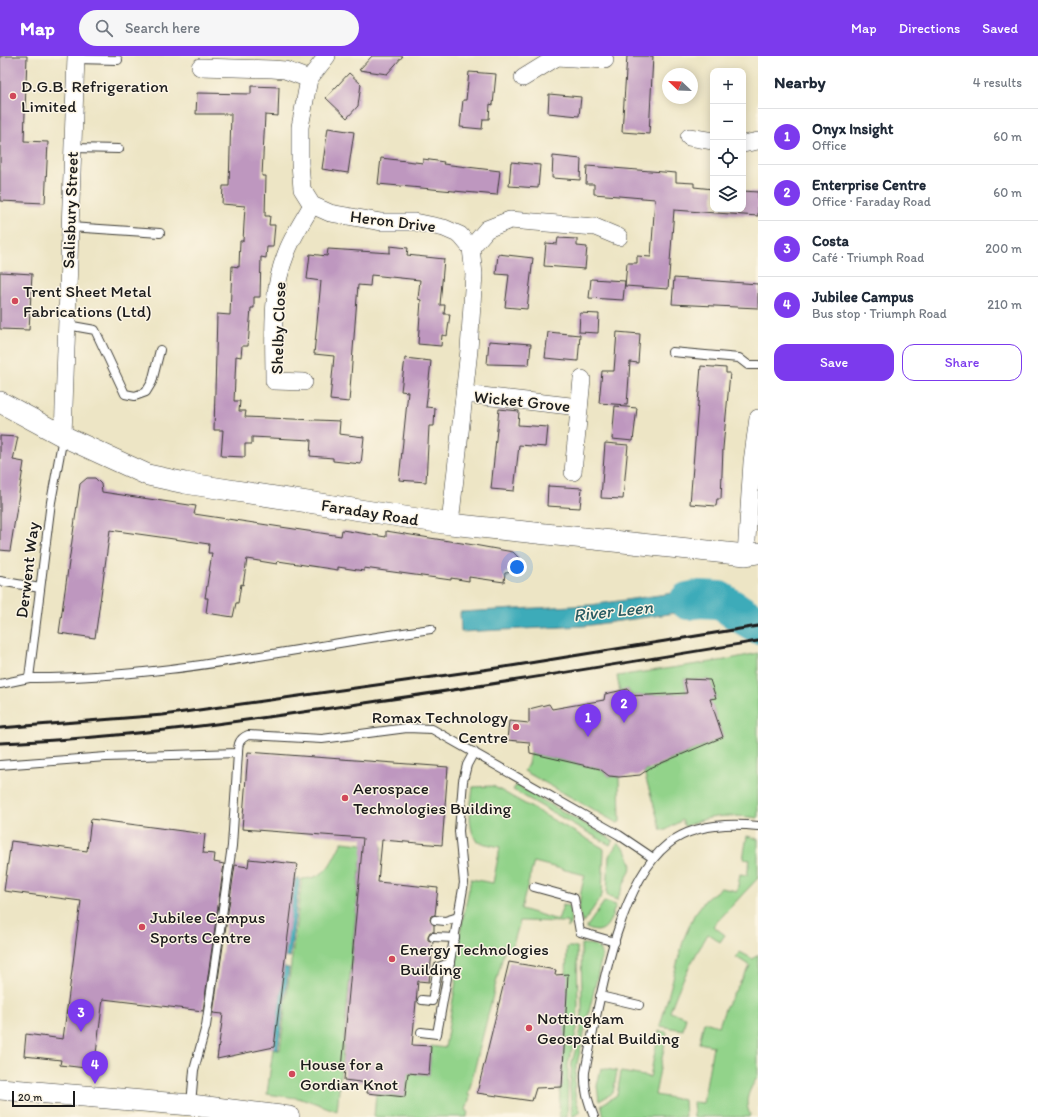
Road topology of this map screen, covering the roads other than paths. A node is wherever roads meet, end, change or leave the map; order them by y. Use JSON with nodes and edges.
{"nodes":[{"id":1,"x":327,"y":56,"type":"edge"},
{"id":2,"x":556,"y":57,"type":"edge"},
{"id":3,"x":76,"y":58,"type":"edge"},
{"id":4,"x":118,"y":60,"type":"dead end"},
{"id":5,"x":605,"y":60,"type":"dead end"},
{"id":6,"x":247,"y":62,"type":"edge"},
{"id":7,"x":200,"y":66,"type":"dead end"},
{"id":8,"x":523,"y":78,"type":"dead end"},
{"id":9,"x":309,"y":79,"type":"junction"},
{"id":10,"x":689,"y":137,"type":"dead end"},
{"id":11,"x":710,"y":140,"type":"edge"},
{"id":12,"x":758,"y":141,"type":"edge"},
{"id":13,"x":746,"y":143,"type":"edge"},
{"id":14,"x":72,"y":148,"type":"junction"},
{"id":15,"x":119,"y":149,"type":"dead end"},
{"id":16,"x":312,"y":205,"type":"junction"},
{"id":17,"x":70,"y":227,"type":"junction"},
{"id":18,"x":160,"y":233,"type":"dead end"},
{"id":19,"x":619,"y":237,"type":"dead end"},
{"id":20,"x":472,"y":248,"type":"junction"},
{"id":21,"x":67,"y":325,"type":"junction"},
{"id":22,"x":160,"y":350,"type":"dead end"},
{"id":23,"x":672,"y":352,"type":"dead end"},
{"id":24,"x":758,"y":365,"type":"edge"},
{"id":25,"x":582,"y":379,"type":"dead end"},
{"id":26,"x":304,"y":382,"type":"dead end"},
{"id":27,"x":465,"y":394,"type":"junction"},
{"id":28,"x":0,"y":402,"type":"edge"},
{"id":29,"x":579,"y":407,"type":"junction"},
{"id":30,"x":758,"y":418,"type":"edge"},
{"id":31,"x":63,"y":436,"type":"junction"},
{"id":32,"x":573,"y":472,"type":"dead end"},
{"id":33,"x":450,"y":524,"type":"junction"},
{"id":34,"x":752,"y":554,"type":"edge"},
{"id":35,"x":0,"y":581,"type":"edge"},
{"id":36,"x":40,"y":588,"type":"junction"},
{"id":37,"x":431,"y":630,"type":"dead end"},
{"id":38,"x":29,"y":678,"type":"junction"},
{"id":39,"x":0,"y":684,"type":"edge"},
{"id":40,"x":474,"y":752,"type":"junction"},
{"id":41,"x":238,"y":753,"type":"junction"},
{"id":42,"x":0,"y":765,"type":"edge"},
{"id":43,"x":758,"y":826,"type":"edge"},
{"id":44,"x":653,"y":858,"type":"junction"},
{"id":45,"x":534,"y":887,"type":"dead end"},
{"id":46,"x":458,"y":917,"type":"junction"},
{"id":47,"x":435,"y":920,"type":"dead end"},
{"id":48,"x":433,"y":937,"type":"dead end"},
{"id":49,"x":454,"y":938,"type":"junction"},
{"id":50,"x":615,"y":942,"type":"junction"},
{"id":51,"x":450,"y":963,"type":"junction"},
{"id":52,"x":600,"y":996,"type":"junction"},
{"id":53,"x":422,"y":1000,"type":"dead end"},
{"id":54,"x":639,"y":1005,"type":"dead end"},
{"id":55,"x":420,"y":1032,"type":"dead end"},
{"id":56,"x":0,"y":1089,"type":"edge"},
{"id":57,"x":191,"y":1106,"type":"junction"},
{"id":58,"x":289,"y":1117,"type":"edge"},
{"id":59,"x":594,"y":1117,"type":"edge"}],
"edges":[{"from":1,"to":9,"type":"street"},
{"from":2,"to":5,"type":"street"},
{"from":2,"to":8,"type":"street"},
{"from":3,"to":4,"type":"lane"},
{"from":3,"to":14,"type":"street","name":"Salisbury Street"},
{"from":6,"to":7,"type":"street"},
{"from":6,"to":9,"type":"street"},
{"from":9,"to":16,"type":"street"},
{"from":10,"to":11,"type":"street"},
{"from":12,"to":13,"type":"street"},
{"from":14,"to":15,"type":"lane"},
{"from":14,"to":17,"type":"street","name":"Salisbury Street"},
{"from":16,"to":20,"type":"street","name":"Heron Drive"},
{"from":16,"to":26,"type":"street","name":"Shelby Close"},
{"from":17,"to":18,"type":"lane"},
{"from":17,"to":21,"type":"street","name":"Salisbury Street"},
{"from":19,"to":20,"type":"street"},
{"from":20,"to":27,"type":"street"},
{"from":21,"to":22,"type":"lane"},
{"from":21,"to":31,"type":"street","name":"Salisbury Street"},
{"from":23,"to":24,"type":"lane"},
{"from":25,"to":29,"type":"street","name":"Wicket Grove"},
{"from":27,"to":29,"type":"street","name":"Wicket Grove"},
{"from":27,"to":33,"type":"street"},
{"from":28,"to":31,"type":"street","name":"Faraday Road"},
{"from":29,"to":32,"type":"street","name":"Wicket Grove"},
{"from":30,"to":34,"type":"street"},
{"from":31,"to":33,"type":"street","name":"Faraday Road"},
{"from":31,"to":36,"type":"lane","name":"Derwent Way"},
{"from":33,"to":34,"type":"street","name":"Faraday Road"},
{"from":35,"to":36,"type":"lane"},
{"from":36,"to":38,"type":"lane","name":"Derwent Way"},
{"from":37,"to":38,"type":"lane"},
{"from":38,"to":39,"type":"lane"},
{"from":40,"to":41,"type":"lane"},
{"from":40,"to":44,"type":"lane"},
{"from":40,"to":46,"type":"lane"},
{"from":41,"to":42,"type":"lane"},
{"from":41,"to":57,"type":"lane"},
{"from":43,"to":44,"type":"lane"},
{"from":44,"to":50,"type":"lane"},
{"from":45,"to":50,"type":"lane"},
{"from":46,"to":47,"type":"lane"},
{"from":46,"to":49,"type":"lane"},
{"from":48,"to":49,"type":"lane"},
{"from":49,"to":51,"type":"lane"},
{"from":50,"to":52,"type":"lane"},
{"from":51,"to":53,"type":"lane"},
{"from":51,"to":55,"type":"lane"},
{"from":52,"to":54,"type":"lane"},
{"from":52,"to":59,"type":"lane"},
{"from":56,"to":57,"type":"street"},
{"from":57,"to":58,"type":"street"}]}
